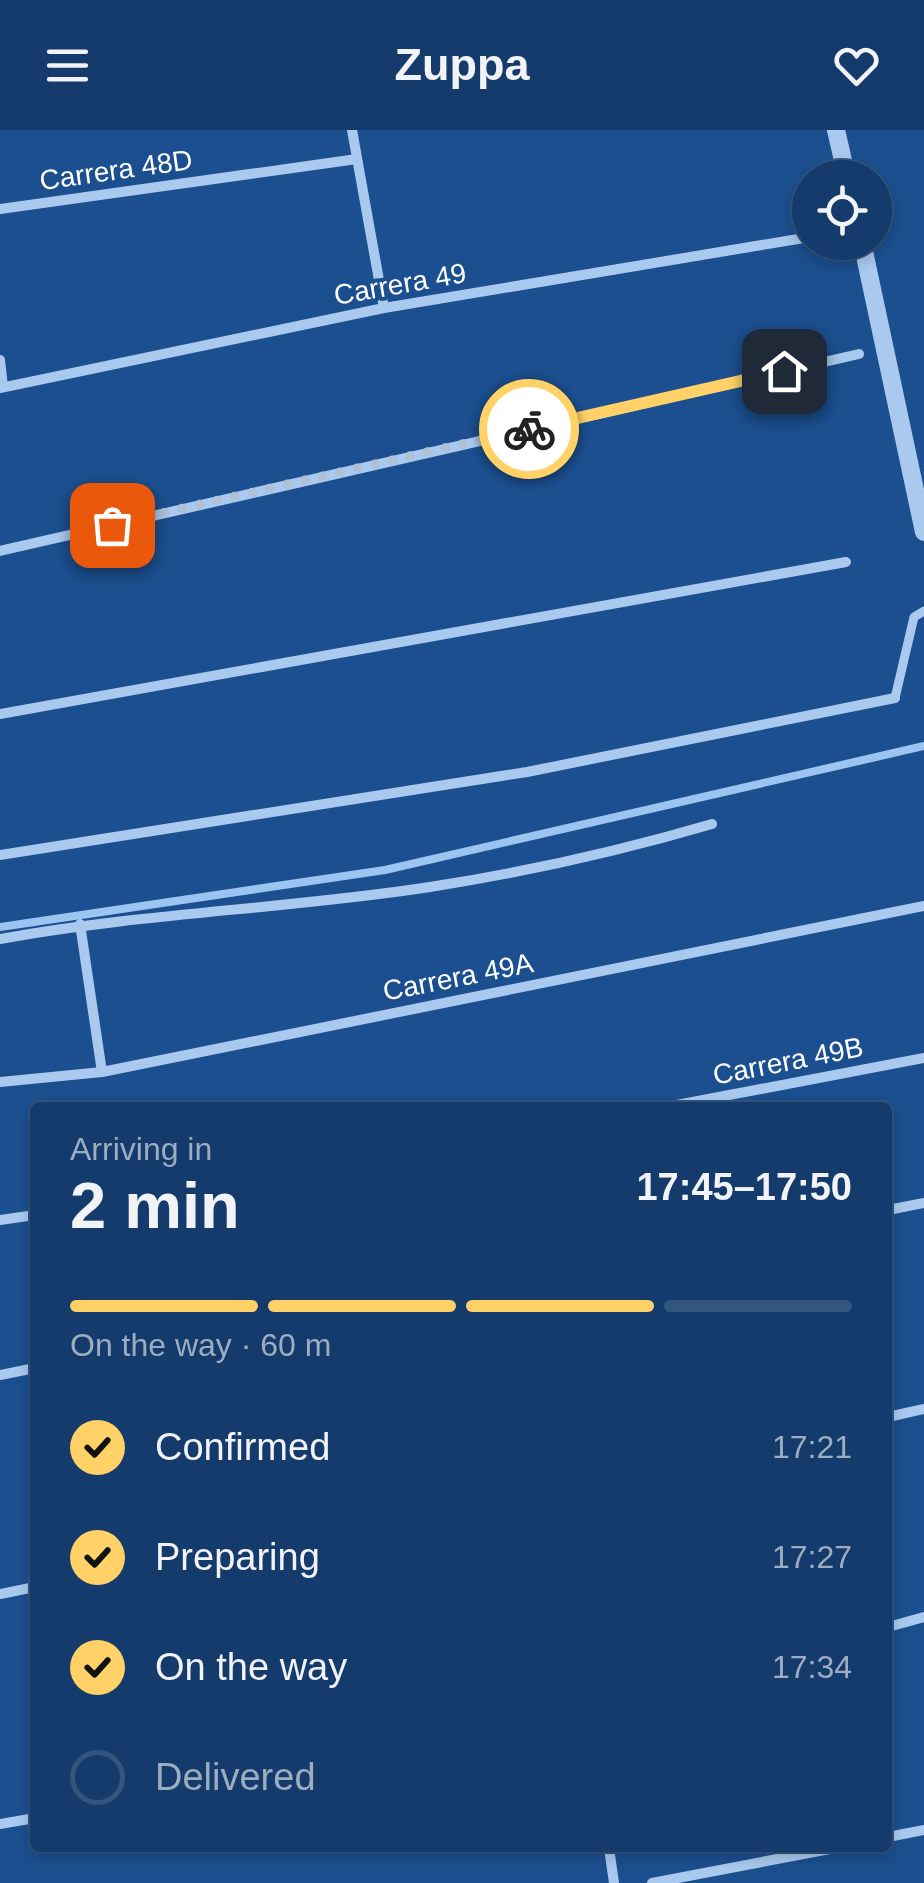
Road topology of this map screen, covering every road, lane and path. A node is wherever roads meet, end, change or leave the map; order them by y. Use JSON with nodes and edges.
{"nodes":[{"id":1,"x":352,"y":130,"type":"edge"},
{"id":2,"x":836,"y":130,"type":"edge"},
{"id":3,"x":357,"y":159,"type":"junction"},
{"id":4,"x":843,"y":160,"type":"edge"},
{"id":5,"x":0,"y":209,"type":"edge"},
{"id":6,"x":792,"y":240,"type":"edge"},
{"id":7,"x":866,"y":260,"type":"edge"},
{"id":8,"x":384,"y":308,"type":"junction"},
{"id":9,"x":859,"y":354,"type":"dead end"},
{"id":10,"x":0,"y":360,"type":"edge"},
{"id":11,"x":1,"y":388,"type":"edge"},
{"id":12,"x":924,"y":532,"type":"edge"},
{"id":13,"x":0,"y":551,"type":"edge"},
{"id":14,"x":846,"y":562,"type":"dead end"},
{"id":15,"x":924,"y":611,"type":"edge"},
{"id":16,"x":895,"y":698,"type":"joint"},
{"id":17,"x":0,"y":714,"type":"edge"},
{"id":18,"x":712,"y":824,"type":"dead end"},
{"id":19,"x":0,"y":855,"type":"edge"},
{"id":20,"x":924,"y":906,"type":"edge"},
{"id":21,"x":80,"y":924,"type":"junction"},
{"id":22,"x":0,"y":939,"type":"edge"},
{"id":23,"x":924,"y":1058,"type":"edge"},
{"id":24,"x":102,"y":1072,"type":"junction"},
{"id":25,"x":0,"y":1082,"type":"edge"},
{"id":26,"x":693,"y":1102,"type":"edge"},
{"id":27,"x":924,"y":1203,"type":"edge"},
{"id":28,"x":892,"y":1209,"type":"edge"},
{"id":29,"x":30,"y":1216,"type":"edge"},
{"id":30,"x":0,"y":1220,"type":"edge"},
{"id":31,"x":30,"y":1369,"type":"edge"},
{"id":32,"x":0,"y":1374,"type":"edge"},
{"id":33,"x":924,"y":1410,"type":"edge"},
{"id":34,"x":892,"y":1416,"type":"edge"},
{"id":35,"x":30,"y":1588,"type":"edge"},
{"id":36,"x":0,"y":1594,"type":"edge"},
{"id":37,"x":924,"y":1618,"type":"edge"},
{"id":38,"x":892,"y":1626,"type":"edge"},
{"id":39,"x":30,"y":1819,"type":"edge"},
{"id":40,"x":0,"y":1824,"type":"edge"},
{"id":41,"x":924,"y":1830,"type":"edge"},
{"id":42,"x":892,"y":1836,"type":"edge"},
{"id":43,"x":610,"y":1852,"type":"edge"},
{"id":44,"x":814,"y":1852,"type":"edge"},
{"id":45,"x":614,"y":1883,"type":"edge"},
{"id":46,"x":652,"y":1883,"type":"edge"}],
"edges":[{"from":1,"to":3,"type":"street"},
{"from":2,"to":4,"type":"street"},
{"from":3,"to":5,"type":"street","name":"Carrera 48D"},
{"from":3,"to":8,"type":"street"},
{"from":6,"to":8,"type":"street","name":"Carrera 49"},
{"from":7,"to":12,"type":"street"},
{"from":8,"to":11,"type":"street","name":"Carrera 49"},
{"from":9,"to":13,"type":"street"},
{"from":10,"to":11,"type":"street"},
{"from":14,"to":17,"type":"street"},
{"from":15,"to":16,"type":"street"},
{"from":16,"to":19,"type":"street"},
{"from":18,"to":21,"type":"street"},
{"from":20,"to":24,"type":"street","name":"Carrera 49A"},
{"from":21,"to":22,"type":"street"},
{"from":21,"to":24,"type":"street"},
{"from":23,"to":26,"type":"street","name":"Carrera 49B"},
{"from":24,"to":25,"type":"street","name":"Carrera 49A"},
{"from":27,"to":28,"type":"street"},
{"from":29,"to":30,"type":"street"},
{"from":31,"to":32,"type":"street"},
{"from":33,"to":34,"type":"street"},
{"from":35,"to":36,"type":"street"},
{"from":37,"to":38,"type":"street"},
{"from":39,"to":40,"type":"street"},
{"from":41,"to":42,"type":"street"},
{"from":43,"to":45,"type":"street"},
{"from":44,"to":46,"type":"street"}]}
